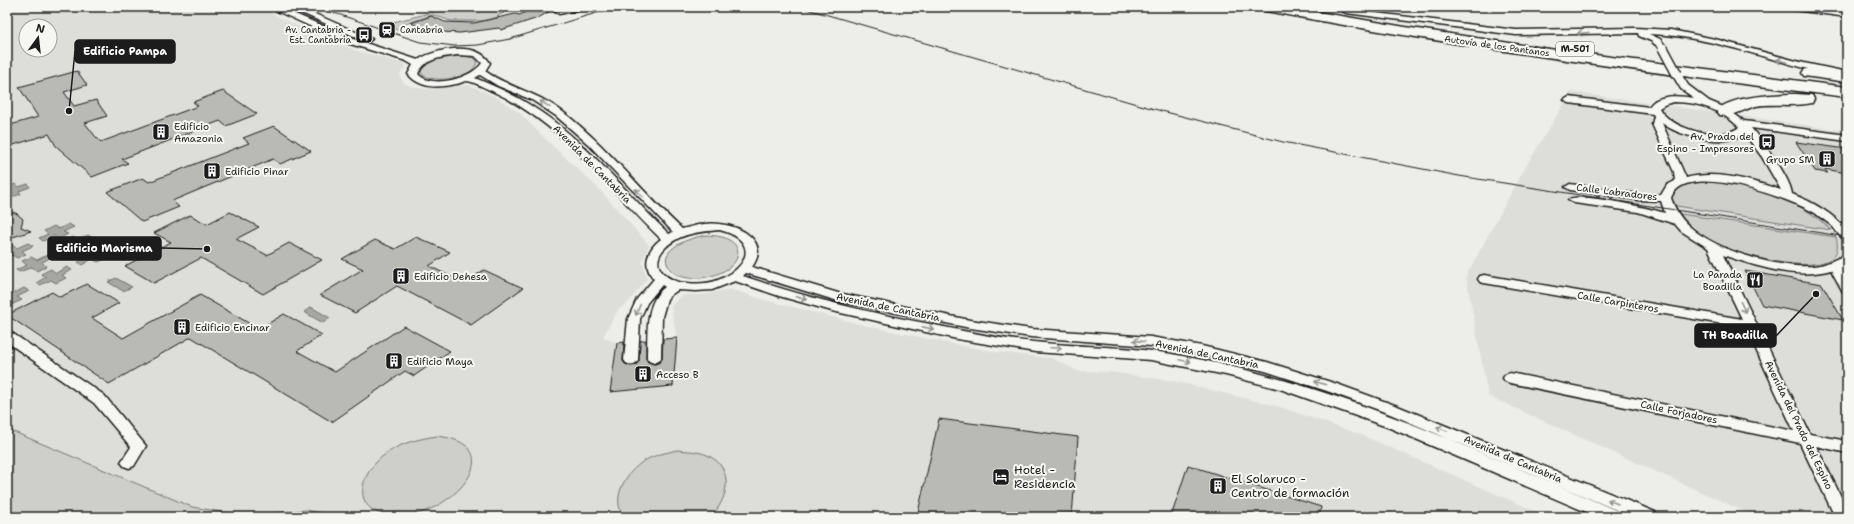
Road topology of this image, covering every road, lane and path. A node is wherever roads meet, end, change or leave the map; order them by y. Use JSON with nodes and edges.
{"nodes":[{"id":1,"x":272,"y":7,"type":"edge"},
{"id":2,"x":292,"y":7,"type":"edge"},
{"id":3,"x":580,"y":7,"type":"edge"},
{"id":4,"x":1266,"y":7,"type":"edge"},
{"id":5,"x":1305,"y":7,"type":"edge"},
{"id":6,"x":1322,"y":7,"type":"edge"},
{"id":7,"x":1787,"y":7,"type":"edge"},
{"id":8,"x":1346,"y":11,"type":"junction"},
{"id":9,"x":559,"y":12,"type":"dead end"},
{"id":10,"x":1847,"y":15,"type":"edge"},
{"id":11,"x":1622,"y":30,"type":"junction"},
{"id":12,"x":1688,"y":36,"type":"junction"},
{"id":13,"x":1662,"y":46,"type":"junction"},
{"id":14,"x":433,"y":57,"type":"junction"},
{"id":15,"x":418,"y":64,"type":"junction"},
{"id":16,"x":480,"y":71,"type":"junction"},
{"id":17,"x":1847,"y":76,"type":"edge"},
{"id":18,"x":468,"y":78,"type":"junction"},
{"id":19,"x":1847,"y":84,"type":"edge"},
{"id":20,"x":1786,"y":85,"type":"junction"},
{"id":21,"x":1684,"y":87,"type":"junction"},
{"id":22,"x":1847,"y":92,"type":"edge"},
{"id":23,"x":1847,"y":95,"type":"edge"},
{"id":24,"x":1678,"y":99,"type":"junction"},
{"id":25,"x":1569,"y":100,"type":"dead end"},
{"id":26,"x":1710,"y":104,"type":"junction"},
{"id":27,"x":1847,"y":104,"type":"edge"},
{"id":28,"x":1726,"y":111,"type":"junction"},
{"id":29,"x":1656,"y":114,"type":"junction"},
{"id":30,"x":1743,"y":126,"type":"junction"},
{"id":31,"x":1847,"y":138,"type":"edge"},
{"id":32,"x":1681,"y":182,"type":"junction"},
{"id":33,"x":1570,"y":187,"type":"dead end"},
{"id":34,"x":1787,"y":196,"type":"junction"},
{"id":35,"x":1665,"y":198,"type":"junction"},
{"id":36,"x":1574,"y":200,"type":"dead end"},
{"id":37,"x":1677,"y":222,"type":"junction"},
{"id":38,"x":1843,"y":227,"type":"edge"},
{"id":39,"x":680,"y":233,"type":"junction"},
{"id":40,"x":1847,"y":237,"type":"edge"},
{"id":41,"x":667,"y":239,"type":"junction"},
{"id":42,"x":1713,"y":246,"type":"junction"},
{"id":43,"x":1847,"y":259,"type":"edge"},
{"id":44,"x":1835,"y":266,"type":"junction"},
{"id":45,"x":740,"y":273,"type":"junction"},
{"id":46,"x":1484,"y":279,"type":"dead end"},
{"id":47,"x":661,"y":280,"type":"junction"},
{"id":48,"x":677,"y":286,"type":"junction"},
{"id":49,"x":1847,"y":289,"type":"edge"},
{"id":50,"x":1752,"y":325,"type":"junction"},
{"id":51,"x":7,"y":336,"type":"edge"},
{"id":52,"x":654,"y":358,"type":"dead end"},
{"id":53,"x":631,"y":360,"type":"dead end"},
{"id":54,"x":1510,"y":378,"type":"dead end"},
{"id":55,"x":1806,"y":439,"type":"junction"},
{"id":56,"x":1847,"y":447,"type":"edge"},
{"id":57,"x":129,"y":462,"type":"dead end"},
{"id":58,"x":1614,"y":517,"type":"edge"},
{"id":59,"x":1649,"y":517,"type":"edge"},
{"id":60,"x":1843,"y":517,"type":"edge"}],
"edges":[{"from":1,"to":15,"type":"street"},
{"from":2,"to":14,"type":"street"},
{"from":3,"to":9,"type":"street"},
{"from":4,"to":20,"type":"highway","name":"Autovía de los Pantanos","number":"M-501"},
{"from":5,"to":19,"type":"highway","name":"Autovía de los Pantanos","number":"M-501"},
{"from":6,"to":8,"type":"highway"},
{"from":7,"to":10,"type":"street"},
{"from":11,"to":8,"type":"street","one_way":true},
{"from":8,"to":17,"type":"highway"},
{"from":11,"to":12,"type":"street"},
{"from":11,"to":13,"type":"street"},
{"from":12,"to":13,"type":"street"},
{"from":17,"to":12,"type":"street","one_way":true},
{"from":13,"to":21,"type":"street","bridge":true},
{"from":14,"to":15,"type":"street"},
{"from":14,"to":16,"type":"street"},
{"from":15,"to":18,"type":"street"},
{"from":16,"to":18,"type":"street"},
{"from":39,"to":16,"type":"street","name":"Avenida de Cantabria","one_way":true},
{"from":18,"to":41,"type":"street","name":"Avenida de Cantabria"},
{"from":20,"to":22,"type":"highway","name":"Autovía de los Pantanos","number":"M-501"},
{"from":20,"to":23,"type":"highway"},
{"from":21,"to":24,"type":"street"},
{"from":21,"to":26,"type":"street"},
{"from":24,"to":26,"type":"street"},
{"from":24,"to":29,"type":"street"},
{"from":25,"to":29,"type":"street"},
{"from":26,"to":28,"type":"street"},
{"from":27,"to":28,"type":"highway"},
{"from":28,"to":30,"type":"street"},
{"from":29,"to":30,"type":"street"},
{"from":29,"to":32,"type":"street"},
{"from":30,"to":31,"type":"street"},
{"from":30,"to":34,"type":"street"},
{"from":32,"to":34,"type":"street"},
{"from":32,"to":35,"type":"street"},
{"from":33,"to":35,"type":"street","name":"Calle Labradores"},
{"from":34,"to":38,"type":"street"},
{"from":35,"to":37,"type":"street"},
{"from":36,"to":37,"type":"street","name":"Calle Labradores"},
{"from":37,"to":42,"type":"street"},
{"from":38,"to":40,"type":"street"},
{"from":39,"to":41,"type":"street"},
{"from":39,"to":45,"type":"street"},
{"from":41,"to":47,"type":"street"},
{"from":42,"to":44,"type":"street"},
{"from":42,"to":50,"type":"street","name":"Avenida del Prado del Espino","one_way":true},
{"from":43,"to":44,"type":"street"},
{"from":44,"to":49,"type":"street"},
{"from":45,"to":48,"type":"street"},
{"from":45,"to":58,"type":"street","name":"Avenida de Cantabria","one_way":true},
{"from":59,"to":45,"type":"street","name":"Avenida de Cantabria","one_way":true},
{"from":46,"to":50,"type":"street","name":"Calle Carpinteros"},
{"from":47,"to":48,"type":"street"},
{"from":47,"to":53,"type":"street","one_way":true},
{"from":48,"to":52,"type":"street"},
{"from":50,"to":55,"type":"street","name":"Avenida del Prado del Espino"},
{"from":51,"to":57,"type":"street"},
{"from":54,"to":55,"type":"street","name":"Calle Forjadores"},
{"from":55,"to":56,"type":"street","name":"Calle Forjadores"},
{"from":55,"to":60,"type":"street","name":"Avenida del Prado del Espino"}]}
